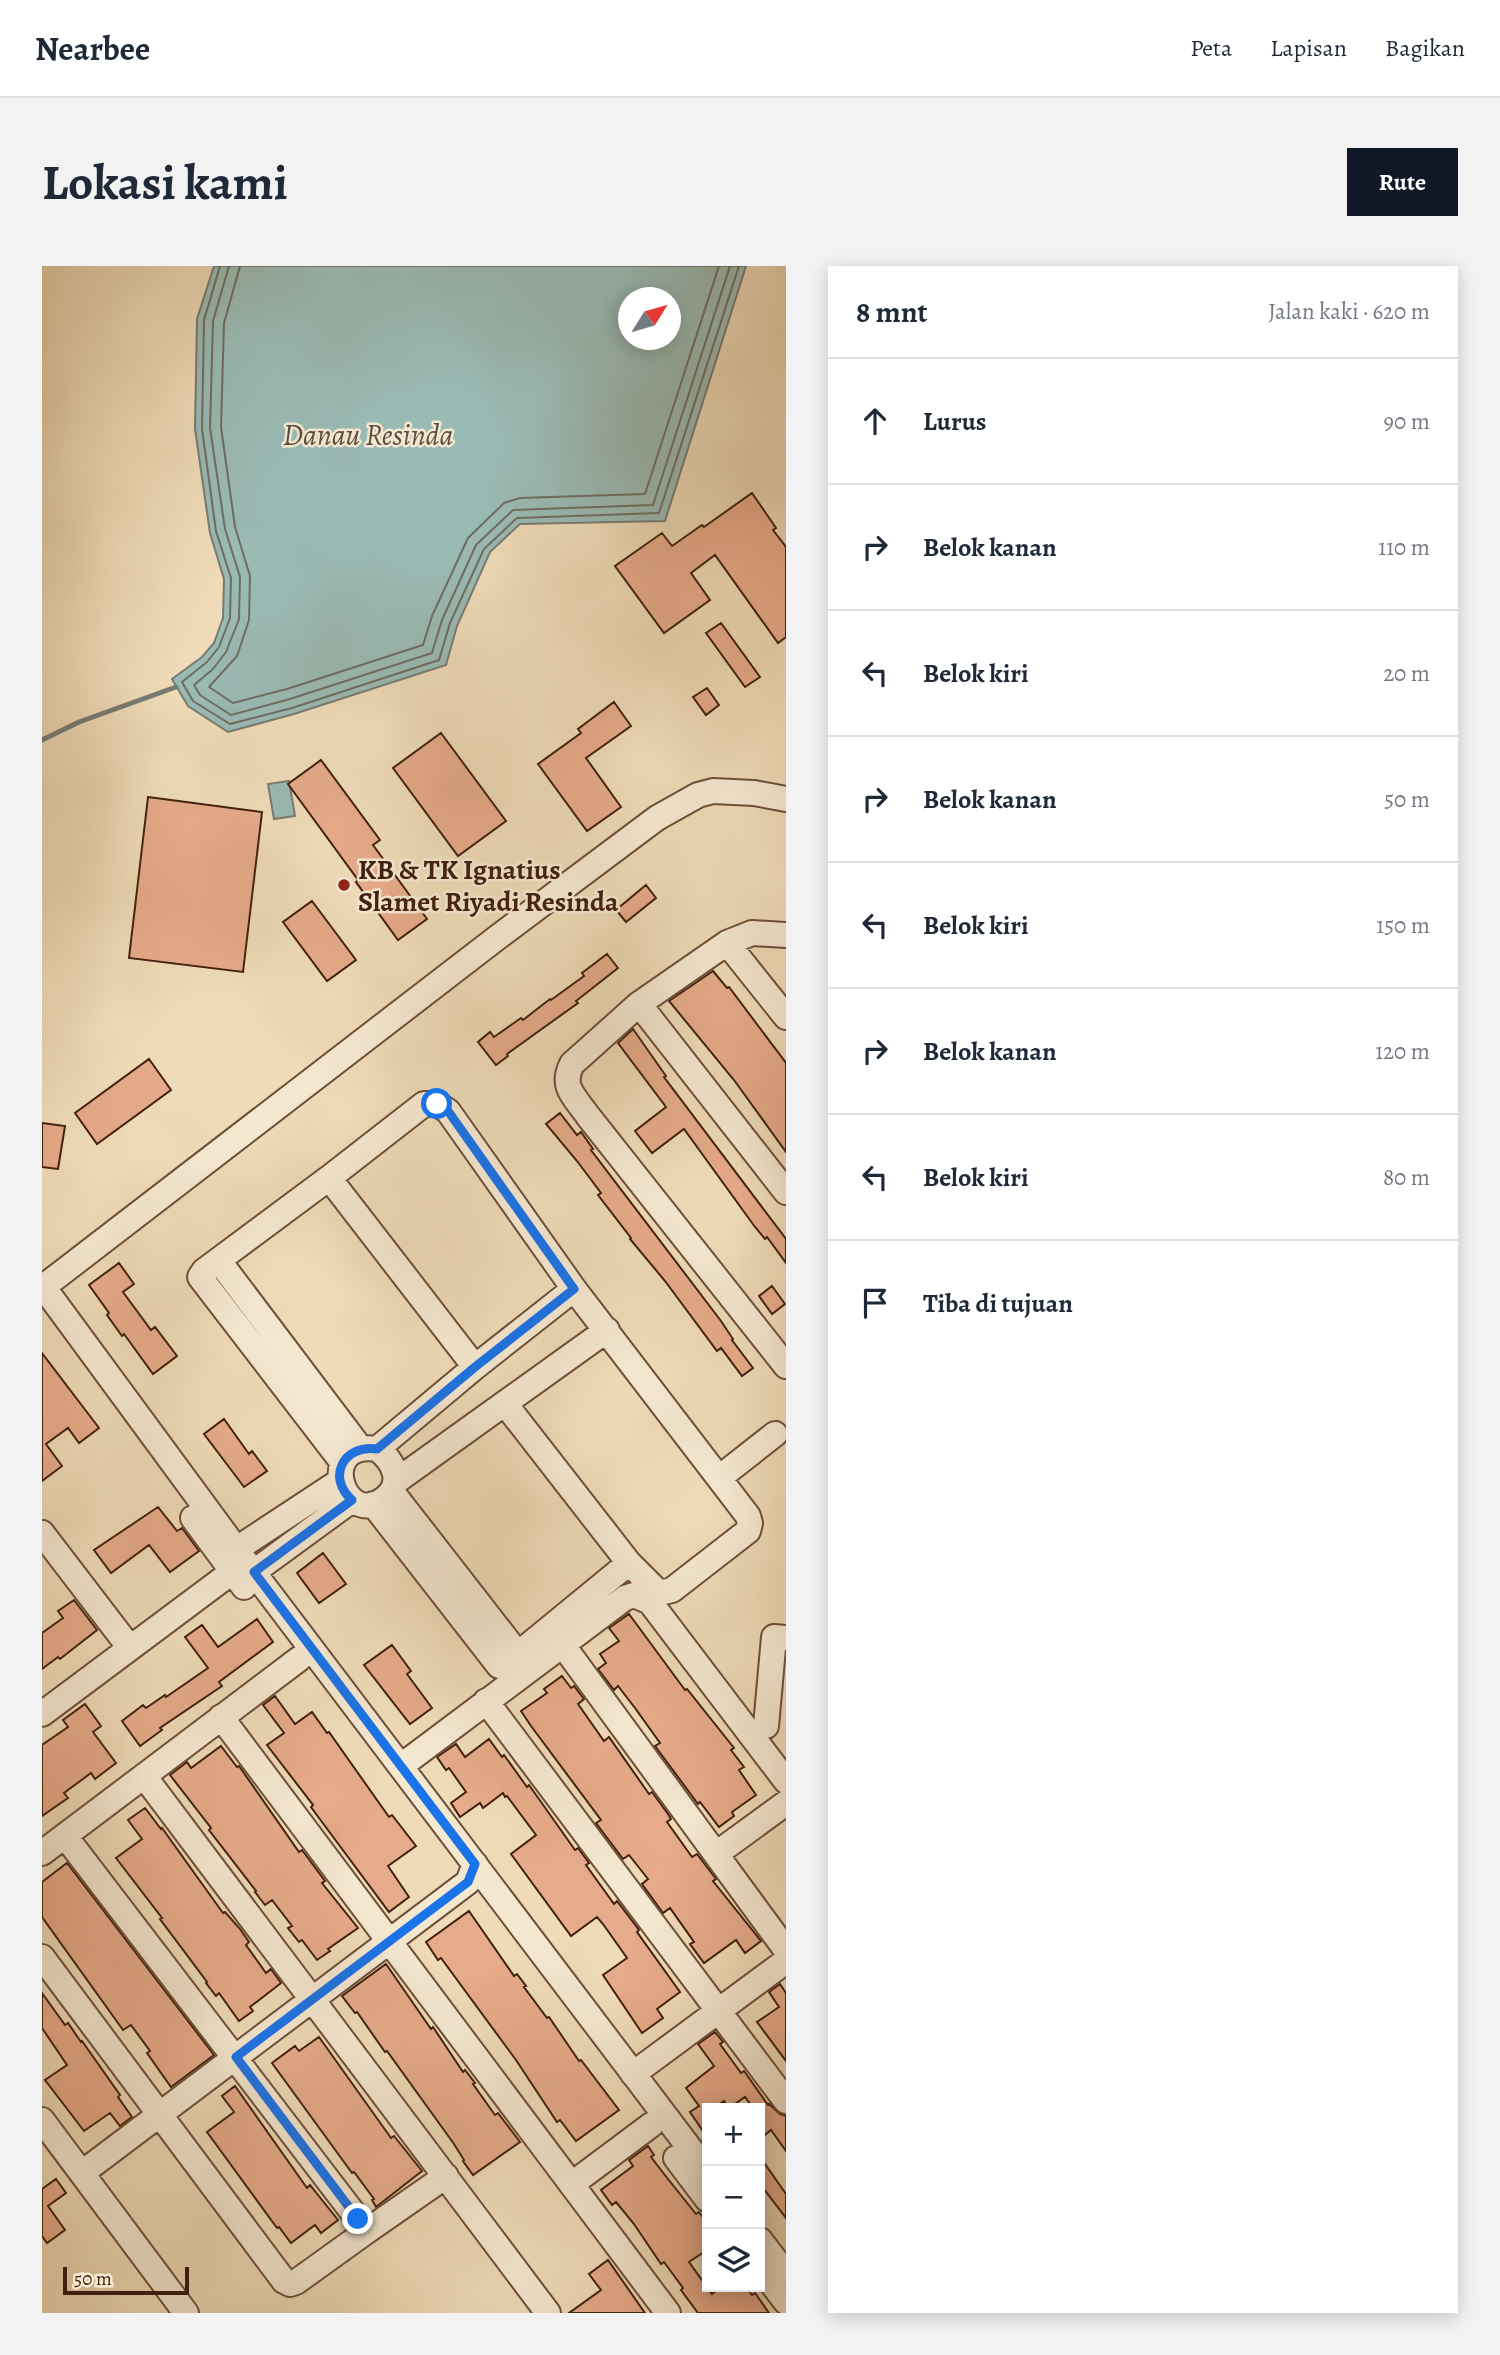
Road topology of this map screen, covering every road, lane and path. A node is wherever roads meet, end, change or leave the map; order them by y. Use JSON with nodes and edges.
{"nodes":[{"id":1,"x":786,"y":799,"type":"edge"},
{"id":2,"x":786,"y":934,"type":"edge"},
{"id":3,"x":727,"y":943,"type":"junction"},
{"id":4,"x":639,"y":1004,"type":"junction"},
{"id":5,"x":786,"y":1017,"type":"edge"},
{"id":6,"x":329,"y":1178,"type":"junction"},
{"id":7,"x":786,"y":1192,"type":"edge"},
{"id":8,"x":42,"y":1287,"type":"edge"},
{"id":9,"x":574,"y":1289,"type":"junction"},
{"id":10,"x":42,"y":1313,"type":"edge"},
{"id":11,"x":607,"y":1330,"type":"junction"},
{"id":12,"x":786,"y":1366,"type":"edge"},
{"id":13,"x":475,"y":1367,"type":"junction"},
{"id":14,"x":506,"y":1405,"type":"junction"},
{"id":15,"x":775,"y":1434,"type":"dead end"},
{"id":16,"x":367,"y":1478,"type":"junction"},
{"id":17,"x":719,"y":1478,"type":"junction"},
{"id":18,"x":44,"y":1540,"type":"edge"},
{"id":19,"x":629,"y":1563,"type":"junction"},
{"id":20,"x":237,"y":1567,"type":"junction"},
{"id":21,"x":780,"y":1637,"type":"edge"},
{"id":22,"x":562,"y":1644,"type":"junction"},
{"id":23,"x":130,"y":1648,"type":"junction"},
{"id":24,"x":299,"y":1658,"type":"junction"},
{"id":25,"x":778,"y":1674,"type":"edge"},
{"id":26,"x":486,"y":1701,"type":"junction"},
{"id":27,"x":42,"y":1714,"type":"edge"},
{"id":28,"x":221,"y":1717,"type":"junction"},
{"id":29,"x":766,"y":1726,"type":"dead end"},
{"id":30,"x":401,"y":1766,"type":"junction"},
{"id":31,"x":144,"y":1776,"type":"junction"},
{"id":32,"x":786,"y":1781,"type":"edge"},
{"id":33,"x":786,"y":1803,"type":"edge"},
{"id":34,"x":65,"y":1836,"type":"junction"},
{"id":35,"x":42,"y":1853,"type":"edge"},
{"id":36,"x":716,"y":1854,"type":"junction"},
{"id":37,"x":471,"y":1873,"type":"junction"},
{"id":38,"x":390,"y":1941,"type":"junction"},
{"id":39,"x":786,"y":1950,"type":"edge"},
{"id":40,"x":42,"y":1957,"type":"edge"},
{"id":41,"x":786,"y":1961,"type":"edge"},
{"id":42,"x":314,"y":1999,"type":"junction"},
{"id":43,"x":717,"y":2012,"type":"junction"},
{"id":44,"x":236,"y":2057,"type":"junction"},
{"id":45,"x":635,"y":2086,"type":"junction"},
{"id":46,"x":786,"y":2101,"type":"edge"},
{"id":47,"x":160,"y":2115,"type":"junction"},
{"id":48,"x":42,"y":2120,"type":"edge"},
{"id":49,"x":651,"y":2125,"type":"junction"},
{"id":50,"x":703,"y":2166,"type":"edge"},
{"id":51,"x":82,"y":2174,"type":"junction"},
{"id":52,"x":446,"y":2176,"type":"junction"},
{"id":53,"x":572,"y":2183,"type":"junction"},
{"id":54,"x":702,"y":2192,"type":"edge"},
{"id":55,"x":368,"y":2231,"type":"junction"},
{"id":56,"x":765,"y":2247,"type":"edge"},
{"id":57,"x":765,"y":2274,"type":"edge"},
{"id":58,"x":786,"y":2274,"type":"edge"},
{"id":59,"x":786,"y":2302,"type":"edge"},
{"id":60,"x":186,"y":2313,"type":"edge"},
{"id":61,"x":548,"y":2313,"type":"edge"},
{"id":62,"x":668,"y":2313,"type":"edge"}],
"edges":[{"from":1,"to":8,"type":"street"},
{"from":2,"to":3,"type":"street"},
{"from":3,"to":4,"type":"street"},
{"from":3,"to":5,"type":"street"},
{"from":4,"to":7,"type":"street"},
{"from":4,"to":12,"type":"street"},
{"from":6,"to":9,"type":"street"},
{"from":6,"to":13,"type":"street"},
{"from":6,"to":16,"type":"street"},
{"from":8,"to":20,"type":"street"},
{"from":9,"to":11,"type":"street"},
{"from":9,"to":13,"type":"street"},
{"from":10,"to":20,"type":"street"},
{"from":11,"to":14,"type":"street"},
{"from":11,"to":17,"type":"street"},
{"from":13,"to":16,"type":"street"},
{"from":14,"to":16,"type":"street"},
{"from":14,"to":19,"type":"street"},
{"from":15,"to":17,"type":"street"},
{"from":16,"to":19,"type":"street"},
{"from":16,"to":20,"type":"street"},
{"from":17,"to":19,"type":"street"},
{"from":18,"to":23,"type":"street"},
{"from":20,"to":23,"type":"street"},
{"from":20,"to":24,"type":"street"},
{"from":20,"to":30,"type":"street"},
{"from":21,"to":25,"type":"street"},
{"from":22,"to":26,"type":"street"},
{"from":22,"to":32,"type":"street"},
{"from":22,"to":36,"type":"street"},
{"from":23,"to":27,"type":"street"},
{"from":24,"to":28,"type":"street"},
{"from":24,"to":37,"type":"street"},
{"from":25,"to":29,"type":"street"},
{"from":26,"to":30,"type":"street"},
{"from":26,"to":43,"type":"street"},
{"from":28,"to":31,"type":"street"},
{"from":28,"to":38,"type":"street"},
{"from":30,"to":37,"type":"street"},
{"from":31,"to":34,"type":"street"},
{"from":31,"to":42,"type":"street"},
{"from":33,"to":36,"type":"street"},
{"from":34,"to":35,"type":"street"},
{"from":34,"to":44,"type":"street"},
{"from":36,"to":39,"type":"street"},
{"from":37,"to":38,"type":"street"},
{"from":37,"to":45,"type":"street"},
{"from":38,"to":42,"type":"street"},
{"from":38,"to":53,"type":"street"},
{"from":40,"to":47,"type":"street"},
{"from":41,"to":43,"type":"street"},
{"from":42,"to":44,"type":"street"},
{"from":42,"to":52,"type":"street"},
{"from":43,"to":45,"type":"street"},
{"from":43,"to":46,"type":"street"},
{"from":44,"to":47,"type":"street"},
{"from":44,"to":55,"type":"street"},
{"from":45,"to":49,"type":"street"},
{"from":45,"to":50,"type":"street"},
{"from":47,"to":51,"type":"street"},
{"from":47,"to":55,"type":"street"},
{"from":48,"to":51,"type":"street"},
{"from":49,"to":53,"type":"street"},
{"from":49,"to":54,"type":"street"},
{"from":51,"to":60,"type":"street"},
{"from":52,"to":55,"type":"street"},
{"from":52,"to":61,"type":"street"},
{"from":53,"to":62,"type":"street"},
{"from":56,"to":58,"type":"street"},
{"from":57,"to":59,"type":"street"}]}
